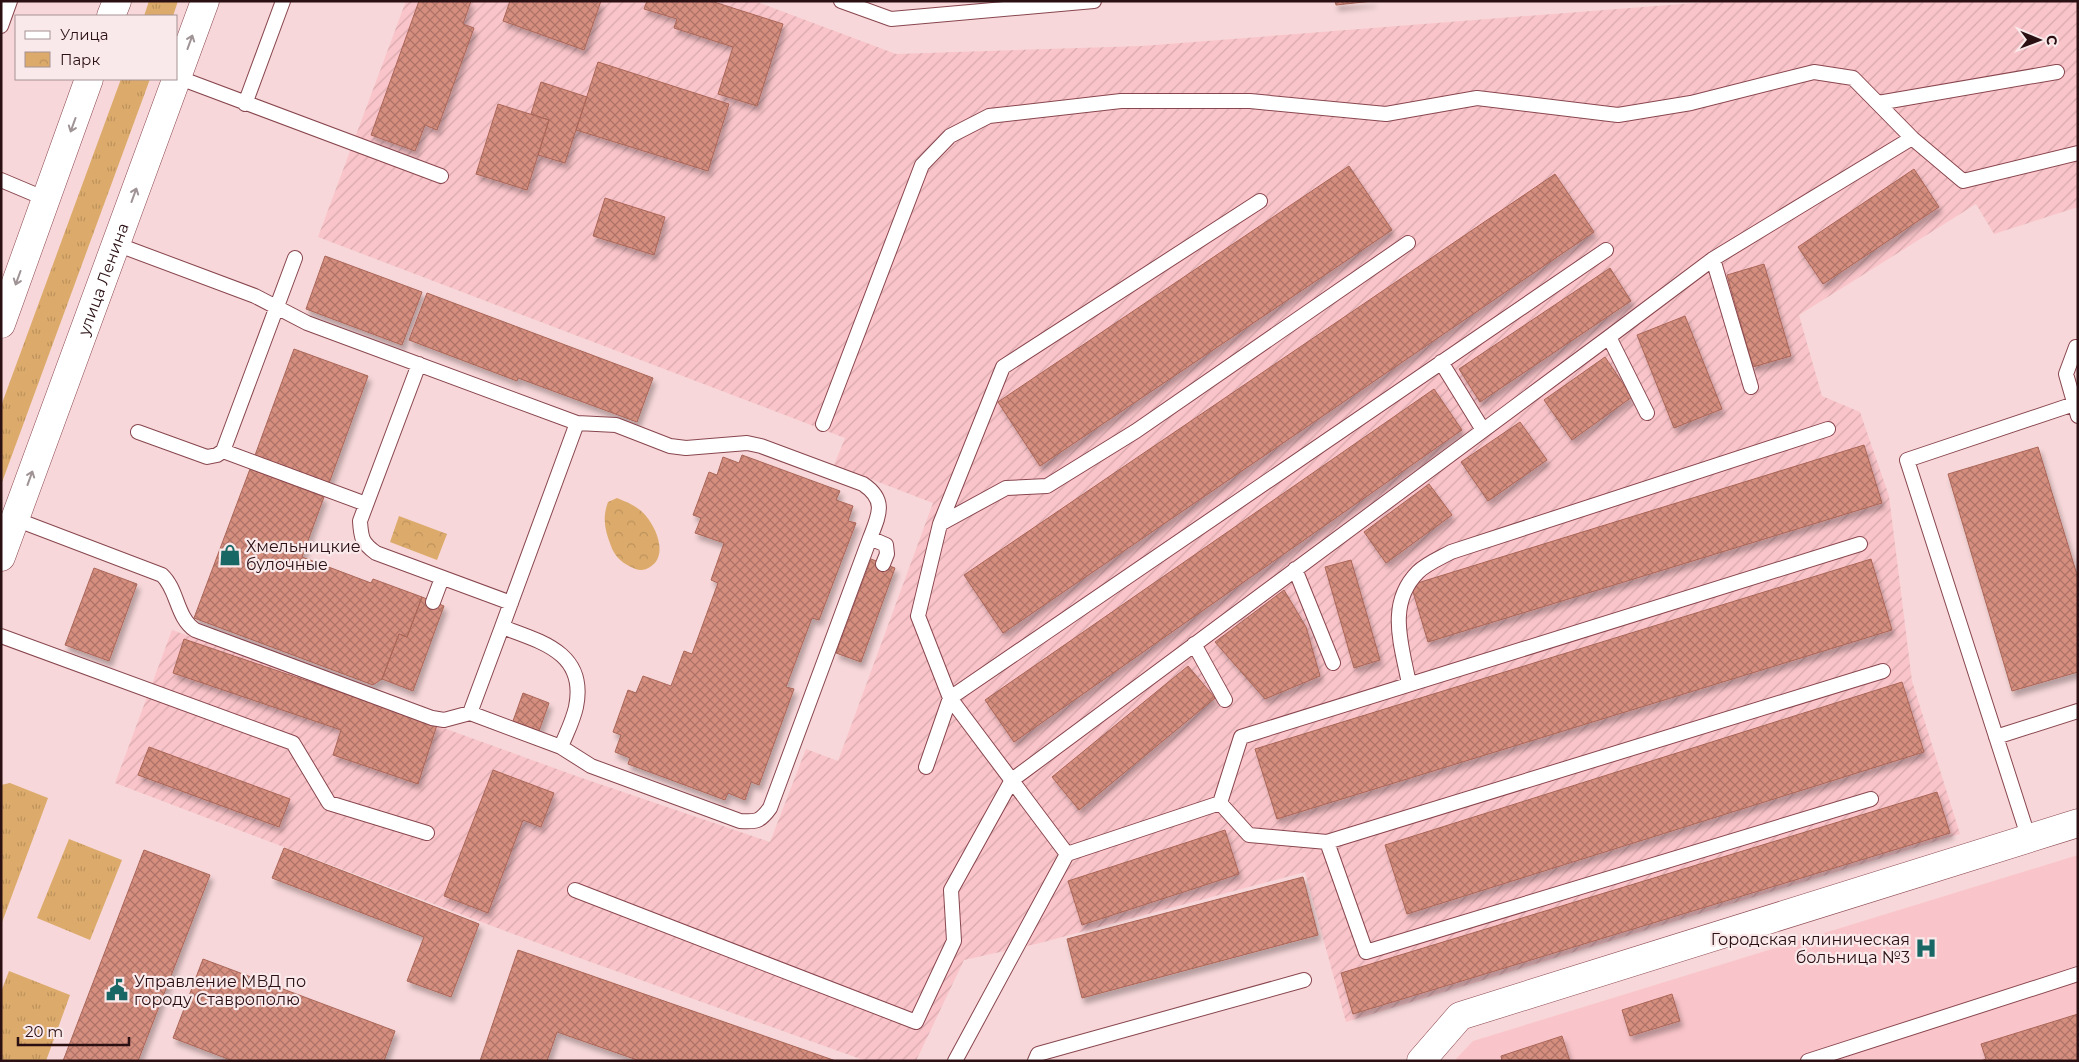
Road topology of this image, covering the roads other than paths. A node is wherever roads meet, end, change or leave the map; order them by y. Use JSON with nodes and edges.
{"nodes":[{"id":1,"x":10,"y":1,"type":"edge"},
{"id":2,"x":117,"y":1,"type":"edge"},
{"id":3,"x":205,"y":1,"type":"edge"},
{"id":4,"x":283,"y":1,"type":"edge"},
{"id":5,"x":840,"y":1,"type":"edge"},
{"id":6,"x":1094,"y":1,"type":"edge"},
{"id":7,"x":112,"y":15,"type":"edge"},
{"id":8,"x":1,"y":26,"type":"edge"},
{"id":9,"x":2057,"y":72,"type":"dead end"},
{"id":10,"x":178,"y":77,"type":"joint"},
{"id":11,"x":89,"y":80,"type":"edge"},
{"id":12,"x":177,"y":80,"type":"edge"},
{"id":13,"x":1878,"y":103,"type":"junction"},
{"id":14,"x":245,"y":104,"type":"junction"},
{"id":15,"x":1912,"y":138,"type":"junction"},
{"id":16,"x":2078,"y":153,"type":"edge"},
{"id":17,"x":441,"y":176,"type":"dead end"},
{"id":18,"x":1,"y":180,"type":"edge"},
{"id":19,"x":46,"y":199,"type":"junction"},
{"id":20,"x":1260,"y":201,"type":"dead end"},
{"id":21,"x":1408,"y":243,"type":"dead end"},
{"id":22,"x":116,"y":244,"type":"junction"},
{"id":23,"x":1606,"y":250,"type":"dead end"},
{"id":24,"x":295,"y":258,"type":"dead end"},
{"id":25,"x":1713,"y":259,"type":"junction"},
{"id":26,"x":277,"y":307,"type":"junction"},
{"id":27,"x":1,"y":324,"type":"edge"},
{"id":28,"x":1609,"y":337,"type":"junction"},
{"id":29,"x":2078,"y":347,"type":"edge"},
{"id":30,"x":1441,"y":362,"type":"junction"},
{"id":31,"x":418,"y":364,"type":"junction"},
{"id":32,"x":1751,"y":387,"type":"dead end"},
{"id":33,"x":2076,"y":410,"type":"edge"},
{"id":34,"x":1647,"y":413,"type":"dead end"},
{"id":35,"x":577,"y":424,"type":"junction"},
{"id":36,"x":823,"y":424,"type":"dead end"},
{"id":37,"x":1828,"y":429,"type":"dead end"},
{"id":38,"x":1483,"y":430,"type":"junction"},
{"id":39,"x":138,"y":432,"type":"dead end"},
{"id":40,"x":223,"y":451,"type":"junction"},
{"id":41,"x":366,"y":504,"type":"junction"},
{"id":42,"x":15,"y":519,"type":"junction"},
{"id":43,"x":940,"y":524,"type":"junction"},
{"id":44,"x":870,"y":538,"type":"junction"},
{"id":45,"x":1860,"y":544,"type":"dead end"},
{"id":46,"x":1,"y":557,"type":"edge"},
{"id":47,"x":883,"y":564,"type":"dead end"},
{"id":48,"x":1295,"y":570,"type":"junction"},
{"id":49,"x":442,"y":578,"type":"junction"},
{"id":50,"x":434,"y":602,"type":"dead end"},
{"id":51,"x":511,"y":603,"type":"junction"},
{"id":52,"x":502,"y":627,"type":"junction"},
{"id":53,"x":1,"y":636,"type":"edge"},
{"id":54,"x":1194,"y":644,"type":"junction"},
{"id":55,"x":1333,"y":663,"type":"dead end"},
{"id":56,"x":1883,"y":671,"type":"dead end"},
{"id":57,"x":1410,"y":684,"type":"junction"},
{"id":58,"x":950,"y":698,"type":"junction"},
{"id":59,"x":1225,"y":700,"type":"dead end"},
{"id":60,"x":2078,"y":711,"type":"edge"},
{"id":61,"x":470,"y":713,"type":"junction"},
{"id":62,"x":1996,"y":737,"type":"junction"},
{"id":63,"x":561,"y":747,"type":"junction"},
{"id":64,"x":926,"y":767,"type":"dead end"},
{"id":65,"x":1012,"y":780,"type":"junction"},
{"id":66,"x":1871,"y":799,"type":"dead end"},
{"id":67,"x":1220,"y":803,"type":"junction"},
{"id":68,"x":2078,"y":822,"type":"edge"},
{"id":69,"x":427,"y":833,"type":"dead end"},
{"id":70,"x":2029,"y":839,"type":"junction"},
{"id":71,"x":1327,"y":842,"type":"junction"},
{"id":72,"x":1067,"y":854,"type":"junction"},
{"id":73,"x":575,"y":890,"type":"dead end"},
{"id":74,"x":2078,"y":974,"type":"edge"},
{"id":75,"x":1304,"y":980,"type":"dead end"},
{"id":76,"x":955,"y":1061,"type":"edge"},
{"id":77,"x":1035,"y":1061,"type":"edge"},
{"id":78,"x":1421,"y":1061,"type":"edge"},
{"id":79,"x":1808,"y":1061,"type":"edge"}],
"edges":[{"from":1,"to":8,"type":"lane"},
{"from":2,"to":7,"type":"main road"},
{"from":10,"to":3,"type":"main road","name":"улица Ленина","one_way":true},
{"from":4,"to":14,"type":"lane"},
{"from":5,"to":6,"type":"lane"},
{"from":9,"to":13,"type":"lane"},
{"from":10,"to":14,"type":"lane"},
{"from":11,"to":19,"type":"main road","one_way":true},
{"from":22,"to":12,"type":"main road","name":"улица Ленина","one_way":true},
{"from":13,"to":15,"type":"lane"},
{"from":13,"to":36,"type":"lane"},
{"from":14,"to":17,"type":"lane"},
{"from":15,"to":16,"type":"lane"},
{"from":15,"to":25,"type":"lane"},
{"from":18,"to":19,"type":"lane"},
{"from":19,"to":27,"type":"main road","one_way":true},
{"from":20,"to":43,"type":"lane"},
{"from":21,"to":43,"type":"lane"},
{"from":22,"to":26,"type":"lane"},
{"from":42,"to":22,"type":"main road","name":"улица Ленина","one_way":true},
{"from":23,"to":30,"type":"lane"},
{"from":24,"to":26,"type":"lane"},
{"from":25,"to":28,"type":"lane"},
{"from":25,"to":32,"type":"lane"},
{"from":26,"to":31,"type":"lane"},
{"from":26,"to":40,"type":"lane"},
{"from":28,"to":34,"type":"lane"},
{"from":28,"to":38,"type":"lane"},
{"from":29,"to":33,"type":"lane"},
{"from":30,"to":38,"type":"lane"},
{"from":30,"to":58,"type":"lane"},
{"from":31,"to":35,"type":"lane"},
{"from":31,"to":41,"type":"lane"},
{"from":33,"to":62,"type":"lane"},
{"from":35,"to":44,"type":"lane"},
{"from":35,"to":51,"type":"lane"},
{"from":37,"to":57,"type":"lane"},
{"from":38,"to":48,"type":"lane"},
{"from":39,"to":40,"type":"lane"},
{"from":40,"to":41,"type":"lane"},
{"from":41,"to":49,"type":"lane"},
{"from":42,"to":46,"type":"main road","name":"улица Ленина"},
{"from":42,"to":61,"type":"lane"},
{"from":43,"to":58,"type":"lane"},
{"from":44,"to":47,"type":"lane"},
{"from":44,"to":63,"type":"lane"},
{"from":45,"to":57,"type":"lane"},
{"from":48,"to":54,"type":"lane"},
{"from":48,"to":55,"type":"lane"},
{"from":49,"to":50,"type":"lane"},
{"from":49,"to":51,"type":"lane"},
{"from":51,"to":52,"type":"lane"},
{"from":52,"to":61,"type":"lane"},
{"from":52,"to":63,"type":"lane"},
{"from":53,"to":69,"type":"lane"},
{"from":54,"to":59,"type":"lane"},
{"from":54,"to":65,"type":"lane"},
{"from":56,"to":71,"type":"lane"},
{"from":57,"to":67,"type":"lane"},
{"from":58,"to":64,"type":"lane"},
{"from":58,"to":65,"type":"lane"},
{"from":60,"to":62,"type":"lane"},
{"from":61,"to":63,"type":"lane"},
{"from":62,"to":70,"type":"lane"},
{"from":65,"to":72,"type":"lane"},
{"from":65,"to":73,"type":"lane"},
{"from":66,"to":71,"type":"lane"},
{"from":67,"to":71,"type":"lane"},
{"from":67,"to":72,"type":"lane"},
{"from":68,"to":70,"type":"main road"},
{"from":70,"to":78,"type":"main road"},
{"from":72,"to":76,"type":"lane"},
{"from":74,"to":79,"type":"lane"},
{"from":75,"to":77,"type":"lane"}]}
